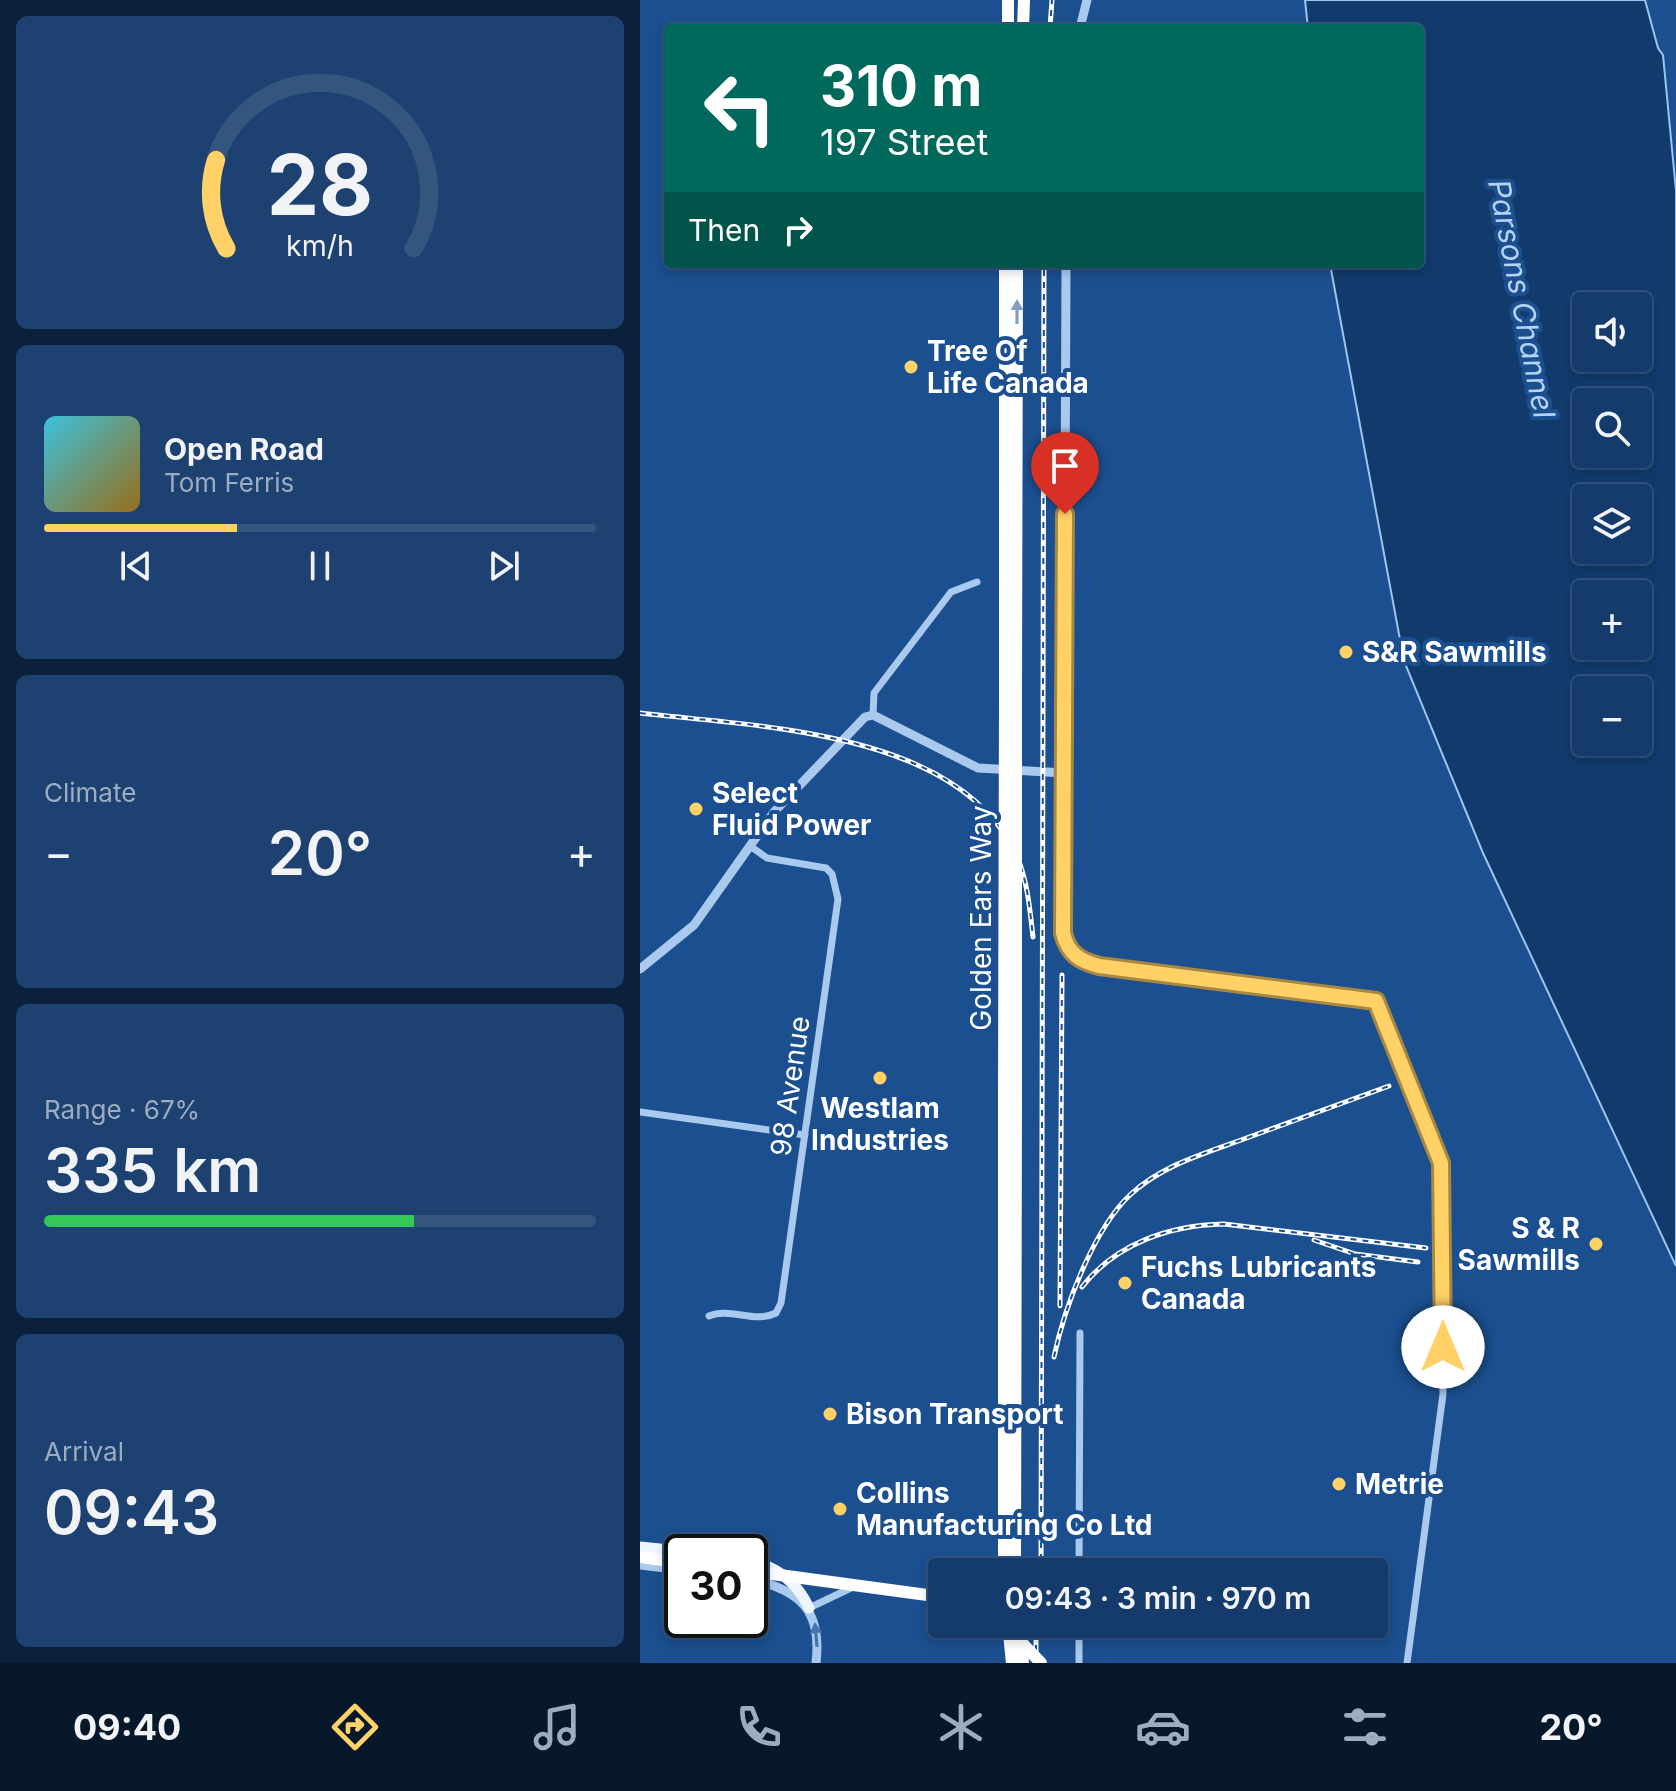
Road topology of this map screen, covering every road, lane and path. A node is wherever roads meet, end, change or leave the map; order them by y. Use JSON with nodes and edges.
{"nodes":[{"id":1,"x":1008,"y":0,"type":"edge"},
{"id":2,"x":1024,"y":0,"type":"edge"},
{"id":3,"x":1087,"y":0,"type":"edge"},
{"id":4,"x":1008,"y":24,"type":"edge"},
{"id":5,"x":1023,"y":24,"type":"edge"},
{"id":6,"x":1081,"y":24,"type":"edge"},
{"id":7,"x":1005,"y":268,"type":"edge"},
{"id":8,"x":1017,"y":268,"type":"edge"},
{"id":9,"x":1066,"y":268,"type":"edge"},
{"id":10,"x":977,"y":582,"type":"dead end"},
{"id":11,"x":1011,"y":698,"type":"junction"},
{"id":12,"x":873,"y":715,"type":"junction"},
{"id":13,"x":1064,"y":773,"type":"junction"},
{"id":14,"x":750,"y":846,"type":"junction"},
{"id":15,"x":640,"y":969,"type":"edge"},
{"id":16,"x":640,"y":1112,"type":"edge"},
{"id":17,"x":805,"y":1135,"type":"junction"},
{"id":18,"x":709,"y":1316,"type":"dead end"},
{"id":19,"x":1080,"y":1333,"type":"dead end"},
{"id":20,"x":1008,"y":1544,"type":"junction"},
{"id":21,"x":640,"y":1547,"type":"edge"},
{"id":22,"x":664,"y":1549,"type":"edge"},
{"id":23,"x":640,"y":1557,"type":"edge"},
{"id":24,"x":1006,"y":1558,"type":"edge"},
{"id":25,"x":1012,"y":1558,"type":"edge"},
{"id":26,"x":1079,"y":1558,"type":"edge"},
{"id":27,"x":664,"y":1560,"type":"edge"},
{"id":28,"x":640,"y":1565,"type":"edge"},
{"id":29,"x":768,"y":1567,"type":"edge"},
{"id":30,"x":664,"y":1568,"type":"edge"},
{"id":31,"x":768,"y":1573,"type":"edge"},
{"id":32,"x":859,"y":1584,"type":"dead end"},
{"id":33,"x":768,"y":1585,"type":"edge"},
{"id":34,"x":928,"y":1595,"type":"edge"},
{"id":35,"x":809,"y":1608,"type":"junction"},
{"id":36,"x":1008,"y":1638,"type":"edge"},
{"id":37,"x":1019,"y":1638,"type":"edge"},
{"id":38,"x":1020,"y":1638,"type":"edge"},
{"id":39,"x":1079,"y":1638,"type":"edge"},
{"id":40,"x":816,"y":1663,"type":"edge"},
{"id":41,"x":1012,"y":1663,"type":"edge"},
{"id":42,"x":1023,"y":1663,"type":"edge"},
{"id":43,"x":1041,"y":1663,"type":"edge"},
{"id":44,"x":1079,"y":1663,"type":"edge"},
{"id":45,"x":1407,"y":1663,"type":"edge"}],
"edges":[{"from":1,"to":4,"type":"highway"},
{"from":2,"to":5,"type":"highway"},
{"from":3,"to":6,"type":"street"},
{"from":7,"to":11,"type":"highway","name":"Golden Ears Way"},
{"from":11,"to":8,"type":"highway","name":"Golden Ears Way","one_way":true},
{"from":9,"to":13,"type":"street"},
{"from":10,"to":12,"type":"street"},
{"from":11,"to":20,"type":"highway","name":"Golden Ears Way","bridge":true},
{"from":12,"to":13,"type":"street"},
{"from":12,"to":14,"type":"street"},
{"from":13,"to":45,"type":"street"},
{"from":14,"to":15,"type":"street"},
{"from":14,"to":17,"type":"street","name":"98 Avenue"},
{"from":16,"to":17,"type":"street"},
{"from":17,"to":18,"type":"street","name":"98 Avenue"},
{"from":19,"to":26,"type":"street"},
{"from":20,"to":24,"type":"highway","name":"Golden Ears Way"},
{"from":20,"to":25,"type":"highway","name":"Golden Ears Way"},
{"from":21,"to":22,"type":"main road"},
{"from":23,"to":27,"type":"highway"},
{"from":28,"to":30,"type":"street"},
{"from":29,"to":35,"type":"main road"},
{"from":31,"to":34,"type":"highway","bridge":true},
{"from":32,"to":35,"type":"street"},
{"from":33,"to":35,"type":"street"},
{"from":40,"to":35,"type":"street","one_way":true},
{"from":36,"to":41,"type":"highway"},
{"from":37,"to":43,"type":"highway","bridge":true},
{"from":38,"to":42,"type":"highway","bridge":true},
{"from":39,"to":44,"type":"street"}]}
